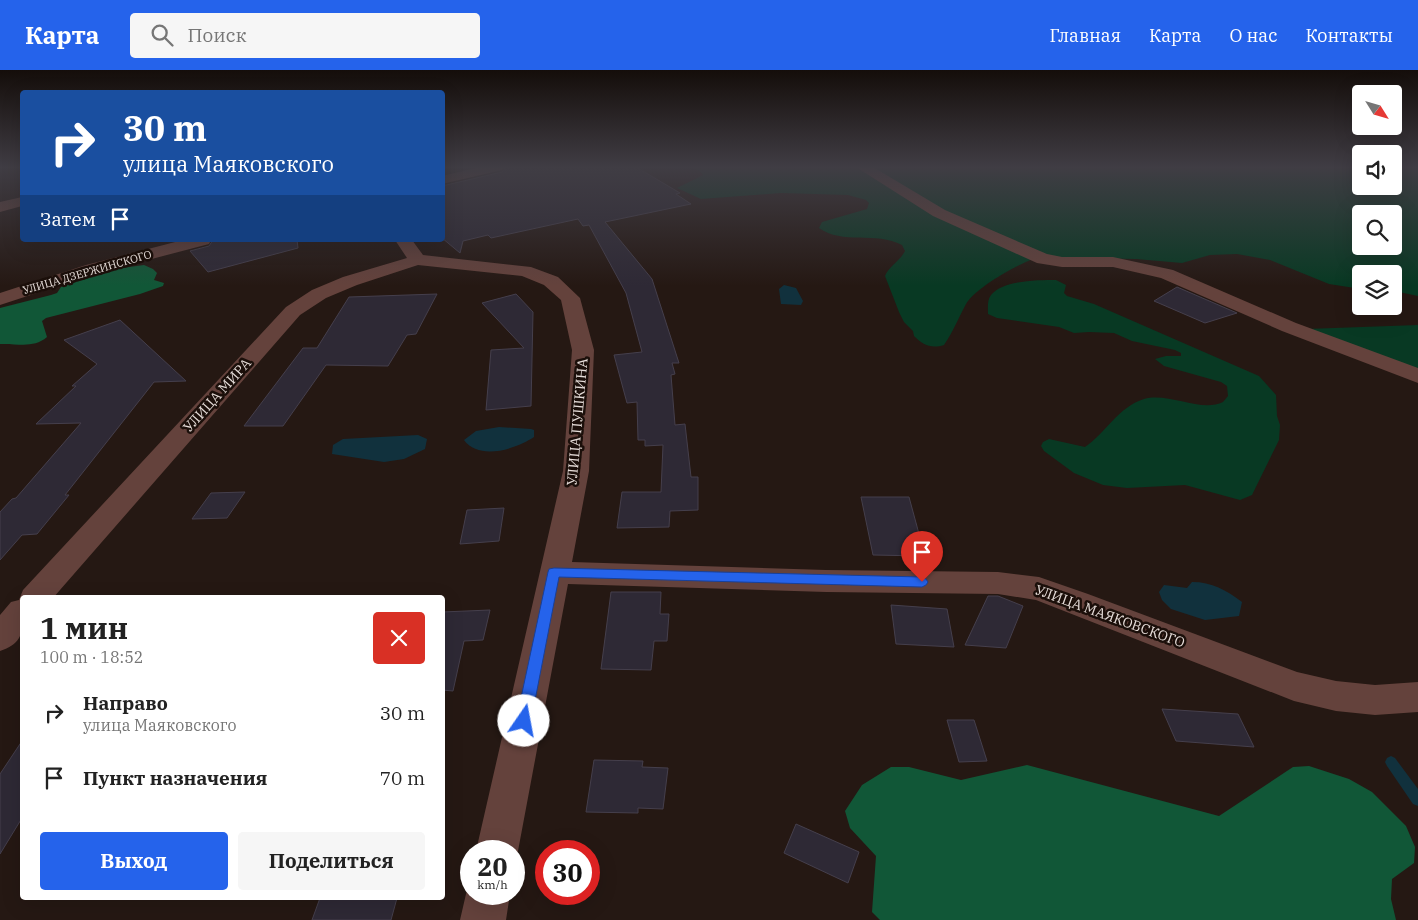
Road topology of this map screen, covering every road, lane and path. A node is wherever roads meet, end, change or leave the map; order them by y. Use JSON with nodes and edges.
{"nodes":[{"id":1,"x":929,"y":207,"type":"edge"},
{"id":2,"x":196,"y":242,"type":"edge"},
{"id":3,"x":410,"y":250,"type":"edge"},
{"id":4,"x":0,"y":299,"type":"edge"},
{"id":5,"x":1418,"y":376,"type":"edge"},
{"id":6,"x":554,"y":572,"type":"junction"},
{"id":7,"x":37,"y":595,"type":"edge"},
{"id":8,"x":20,"y":613,"type":"edge"},
{"id":9,"x":0,"y":638,"type":"edge"},
{"id":10,"x":1418,"y":698,"type":"edge"},
{"id":11,"x":499,"y":840,"type":"edge"},
{"id":12,"x":486,"y":905,"type":"edge"},
{"id":13,"x":483,"y":920,"type":"edge"}],
"edges":[{"from":1,"to":5,"type":"street"},
{"from":2,"to":4,"type":"street","name":"УЛИЦА ДЗЕРЖИНСКОГО"},
{"from":3,"to":6,"type":"street","name":"УЛИЦА ПУШКИНА"},
{"from":3,"to":7,"type":"street","name":"УЛИЦА МИРА"},
{"from":6,"to":10,"type":"street","name":"УЛИЦА МАЯКОВСКОГО"},
{"from":6,"to":11,"type":"street","name":"УЛИЦА ПУШКИНА"},
{"from":8,"to":9,"type":"street"},
{"from":12,"to":13,"type":"street"}]}
